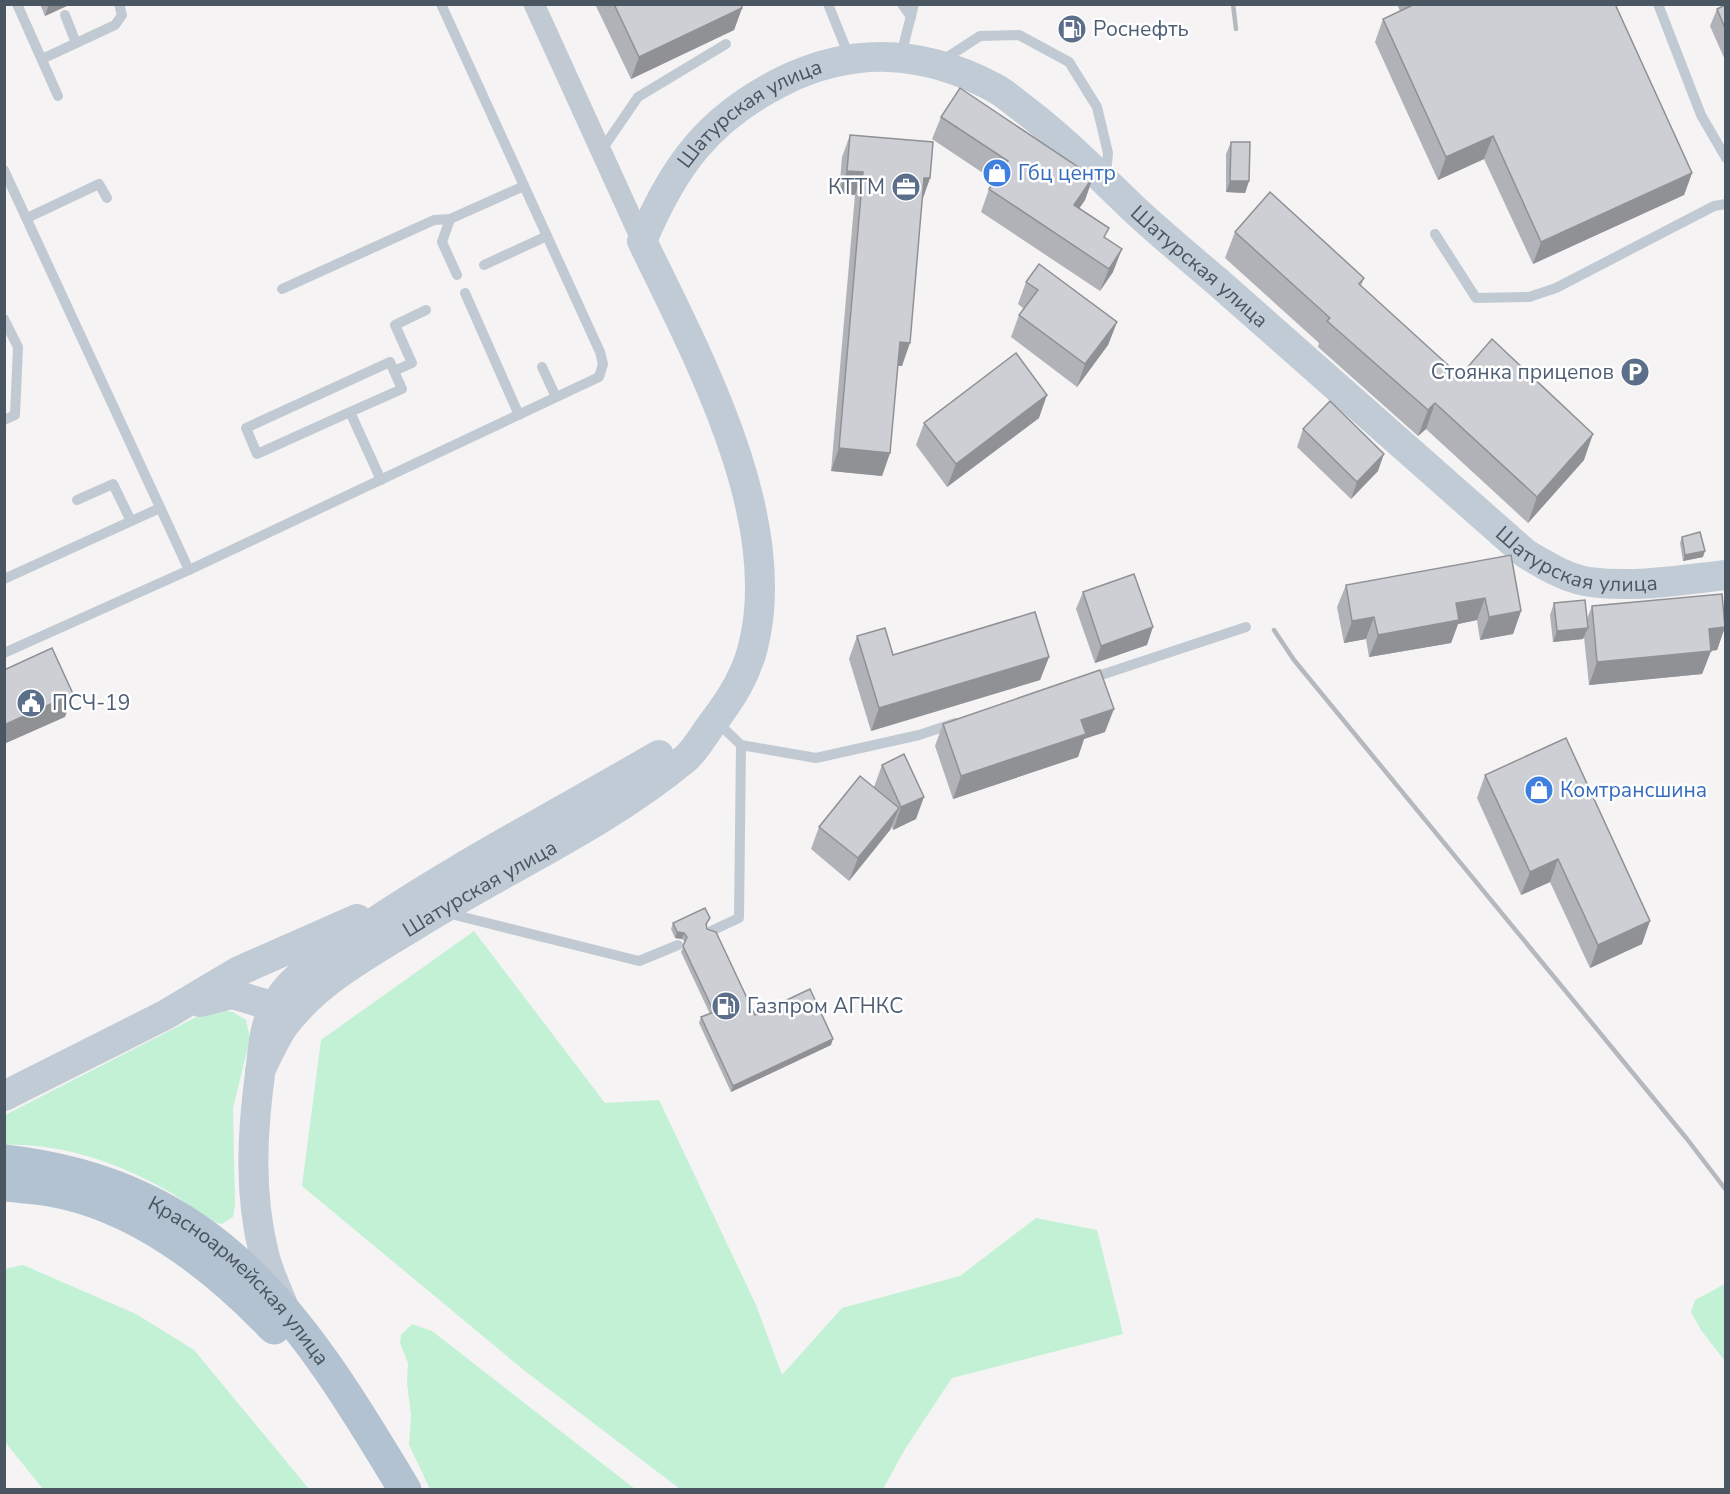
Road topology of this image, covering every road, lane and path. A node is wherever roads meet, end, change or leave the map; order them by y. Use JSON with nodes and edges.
{"nodes":[{"id":1,"x":17,"y":4,"type":"edge"},
{"id":2,"x":120,"y":4,"type":"edge"},
{"id":3,"x":441,"y":4,"type":"edge"},
{"id":4,"x":534,"y":4,"type":"edge"},
{"id":5,"x":828,"y":4,"type":"edge"},
{"id":6,"x":902,"y":4,"type":"edge"},
{"id":7,"x":914,"y":4,"type":"edge"},
{"id":8,"x":1658,"y":4,"type":"edge"},
{"id":9,"x":64,"y":15,"type":"dead end"},
{"id":10,"x":911,"y":17,"type":"junction"},
{"id":11,"x":76,"y":43,"type":"junction"},
{"id":12,"x":726,"y":44,"type":"dead end"},
{"id":13,"x":901,"y":56,"type":"junction"},
{"id":14,"x":42,"y":59,"type":"junction"},
{"id":15,"x":850,"y":59,"type":"junction"},
{"id":16,"x":938,"y":64,"type":"junction"},
{"id":17,"x":58,"y":96,"type":"dead end"},
{"id":18,"x":601,"y":151,"type":"junction"},
{"id":19,"x":1725,"y":158,"type":"edge"},
{"id":20,"x":4,"y":170,"type":"edge"},
{"id":21,"x":1106,"y":180,"type":"junction"},
{"id":22,"x":524,"y":186,"type":"junction"},
{"id":23,"x":4,"y":189,"type":"edge"},
{"id":24,"x":16,"y":195,"type":"junction"},
{"id":25,"x":107,"y":198,"type":"dead end"},
{"id":26,"x":1725,"y":204,"type":"edge"},
{"id":27,"x":27,"y":219,"type":"junction"},
{"id":28,"x":450,"y":219,"type":"junction"},
{"id":29,"x":1435,"y":234,"type":"dead end"},
{"id":30,"x":547,"y":236,"type":"junction"},
{"id":31,"x":642,"y":241,"type":"junction"},
{"id":32,"x":484,"y":265,"type":"dead end"},
{"id":33,"x":457,"y":275,"type":"dead end"},
{"id":34,"x":282,"y":289,"type":"dead end"},
{"id":35,"x":465,"y":293,"type":"dead end"},
{"id":36,"x":426,"y":310,"type":"dead end"},
{"id":37,"x":4,"y":319,"type":"edge"},
{"id":38,"x":542,"y":367,"type":"dead end"},
{"id":39,"x":394,"y":371,"type":"junction"},
{"id":40,"x":556,"y":397,"type":"junction"},
{"id":41,"x":350,"y":412,"type":"junction"},
{"id":42,"x":519,"y":415,"type":"junction"},
{"id":43,"x":4,"y":420,"type":"edge"},
{"id":44,"x":381,"y":480,"type":"junction"},
{"id":45,"x":76,"y":500,"type":"dead end"},
{"id":46,"x":160,"y":508,"type":"junction"},
{"id":47,"x":131,"y":521,"type":"junction"},
{"id":48,"x":189,"y":570,"type":"junction"},
{"id":49,"x":1725,"y":575,"type":"edge"},
{"id":50,"x":4,"y":579,"type":"edge"},
{"id":51,"x":1246,"y":627,"type":"dead end"},
{"id":52,"x":4,"y":653,"type":"edge"},
{"id":53,"x":1077,"y":683,"type":"edge"},
{"id":54,"x":715,"y":720,"type":"junction"},
{"id":55,"x":964,"y":720,"type":"edge"},
{"id":56,"x":741,"y":745,"type":"junction"},
{"id":57,"x":397,"y":906,"type":"junction"},
{"id":58,"x":438,"y":911,"type":"junction"},
{"id":59,"x":711,"y":931,"type":"edge"},
{"id":60,"x":678,"y":945,"type":"dead end"},
{"id":61,"x":284,"y":1010,"type":"junction"},
{"id":62,"x":165,"y":1015,"type":"junction"},
{"id":63,"x":4,"y":1096,"type":"edge"},
{"id":64,"x":4,"y":1161,"type":"edge"},
{"id":65,"x":4,"y":1185,"type":"edge"},
{"id":66,"x":256,"y":1218,"type":"junction"},
{"id":67,"x":251,"y":1271,"type":"junction"},
{"id":68,"x":271,"y":1309,"type":"junction"},
{"id":69,"x":380,"y":1490,"type":"edge"},
{"id":70,"x":405,"y":1490,"type":"edge"}],
"edges":[{"from":1,"to":14,"type":"lane"},
{"from":2,"to":11,"type":"lane"},
{"from":3,"to":22,"type":"lane"},
{"from":4,"to":18,"type":"street","name":"Шатурская улица"},
{"from":5,"to":15,"type":"lane"},
{"from":6,"to":10,"type":"lane"},
{"from":7,"to":10,"type":"lane"},
{"from":8,"to":19,"type":"lane"},
{"from":9,"to":11,"type":"lane"},
{"from":10,"to":13,"type":"lane"},
{"from":11,"to":14,"type":"lane"},
{"from":12,"to":18,"type":"lane"},
{"from":13,"to":15,"type":"main road","name":"Шатурская улица"},
{"from":13,"to":16,"type":"main road","name":"Шатурская улица"},
{"from":14,"to":17,"type":"lane"},
{"from":15,"to":31,"type":"main road","name":"Шатурская улица"},
{"from":16,"to":21,"type":"main road","name":"Шатурская улица"},
{"from":16,"to":21,"type":"lane"},
{"from":18,"to":31,"type":"street","name":"Шатурская улица"},
{"from":20,"to":24,"type":"lane"},
{"from":21,"to":49,"type":"main road","name":"Шатурская улица"},
{"from":22,"to":28,"type":"lane"},
{"from":22,"to":30,"type":"lane"},
{"from":23,"to":24,"type":"lane"},
{"from":24,"to":27,"type":"lane"},
{"from":25,"to":27,"type":"lane"},
{"from":26,"to":29,"type":"lane"},
{"from":27,"to":46,"type":"lane"},
{"from":28,"to":33,"type":"lane"},
{"from":28,"to":34,"type":"lane"},
{"from":30,"to":32,"type":"lane"},
{"from":30,"to":40,"type":"lane"},
{"from":31,"to":54,"type":"main road","name":"Шатурская улица"},
{"from":35,"to":42,"type":"lane"},
{"from":36,"to":39,"type":"lane"},
{"from":37,"to":43,"type":"lane"},
{"from":38,"to":40,"type":"lane"},
{"from":39,"to":41,"type":"lane"},
{"from":39,"to":41,"type":"lane"},
{"from":40,"to":42,"type":"lane"},
{"from":41,"to":44,"type":"lane"},
{"from":42,"to":44,"type":"lane"},
{"from":44,"to":48,"type":"lane"},
{"from":45,"to":47,"type":"lane"},
{"from":46,"to":47,"type":"lane"},
{"from":46,"to":48,"type":"lane"},
{"from":47,"to":50,"type":"lane"},
{"from":48,"to":52,"type":"lane"},
{"from":51,"to":53,"type":"lane"},
{"from":54,"to":56,"type":"lane"},
{"from":54,"to":57,"type":"main road","name":"Шатурская улица"},
{"from":54,"to":58,"type":"main road","name":"Шатурская улица"},
{"from":55,"to":56,"type":"lane"},
{"from":56,"to":59,"type":"lane"},
{"from":57,"to":61,"type":"main road"},
{"from":57,"to":62,"type":"main road"},
{"from":58,"to":60,"type":"lane"},
{"from":58,"to":61,"type":"main road","name":"Шатурская улица"},
{"from":61,"to":62,"type":"main road"},
{"from":61,"to":66,"type":"main road","name":"Шатурская улица"},
{"from":62,"to":63,"type":"main road"},
{"from":64,"to":67,"type":"main road","name":"Красноармейская улица"},
{"from":65,"to":68,"type":"main road","name":"Красноармейская улица"},
{"from":66,"to":67,"type":"main road"},
{"from":66,"to":68,"type":"main road"},
{"from":67,"to":68,"type":"main road","name":"Красноармейская улица"},
{"from":68,"to":69,"type":"main road","name":"Красноармейская улица"},
{"from":68,"to":70,"type":"main road","name":"Красноармейская улица"}]}
